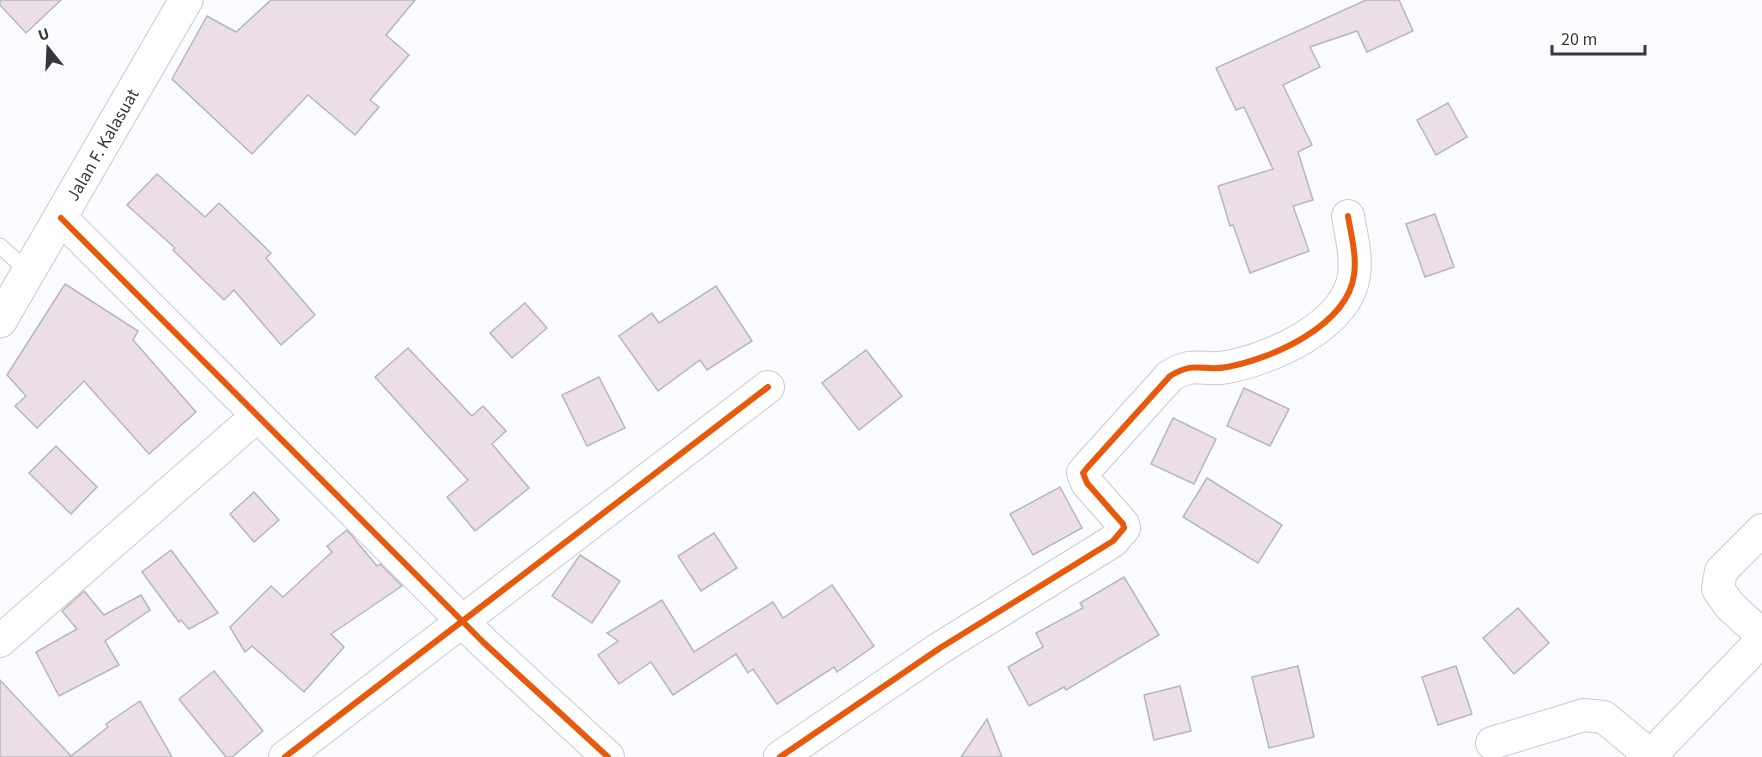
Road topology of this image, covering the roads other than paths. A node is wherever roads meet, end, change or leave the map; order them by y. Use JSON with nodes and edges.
{"nodes":[{"id":1,"x":186,"y":0,"type":"edge"},
{"id":2,"x":1348,"y":216,"type":"dead end"},
{"id":3,"x":61,"y":218,"type":"junction"},
{"id":4,"x":0,"y":246,"type":"edge"},
{"id":5,"x":29,"y":272,"type":"junction"},
{"id":6,"x":0,"y":321,"type":"edge"},
{"id":7,"x":768,"y":387,"type":"dead end"},
{"id":8,"x":257,"y":416,"type":"junction"},
{"id":9,"x":1762,"y":530,"type":"edge"},
{"id":10,"x":464,"y":620,"type":"junction"},
{"id":11,"x":1762,"y":635,"type":"edge"},
{"id":12,"x":0,"y":640,"type":"edge"},
{"id":13,"x":1762,"y":640,"type":"edge"},
{"id":14,"x":1492,"y":743,"type":"dead end"},
{"id":15,"x":285,"y":757,"type":"edge"},
{"id":16,"x":608,"y":757,"type":"edge"},
{"id":17,"x":780,"y":757,"type":"edge"}],
"edges":[{"from":1,"to":3,"type":"street","name":"Jalan F. Kalasuat"},
{"from":2,"to":17,"type":"street"},
{"from":3,"to":5,"type":"street","name":"Jalan F. Kalasuat"},
{"from":3,"to":8,"type":"street"},
{"from":4,"to":5,"type":"lane"},
{"from":5,"to":6,"type":"street","name":"Jalan F. Kalasuat"},
{"from":7,"to":10,"type":"street"},
{"from":8,"to":10,"type":"street"},
{"from":8,"to":12,"type":"street"},
{"from":9,"to":11,"type":"street"},
{"from":10,"to":15,"type":"street"},
{"from":10,"to":16,"type":"street"},
{"from":13,"to":14,"type":"street"}]}
